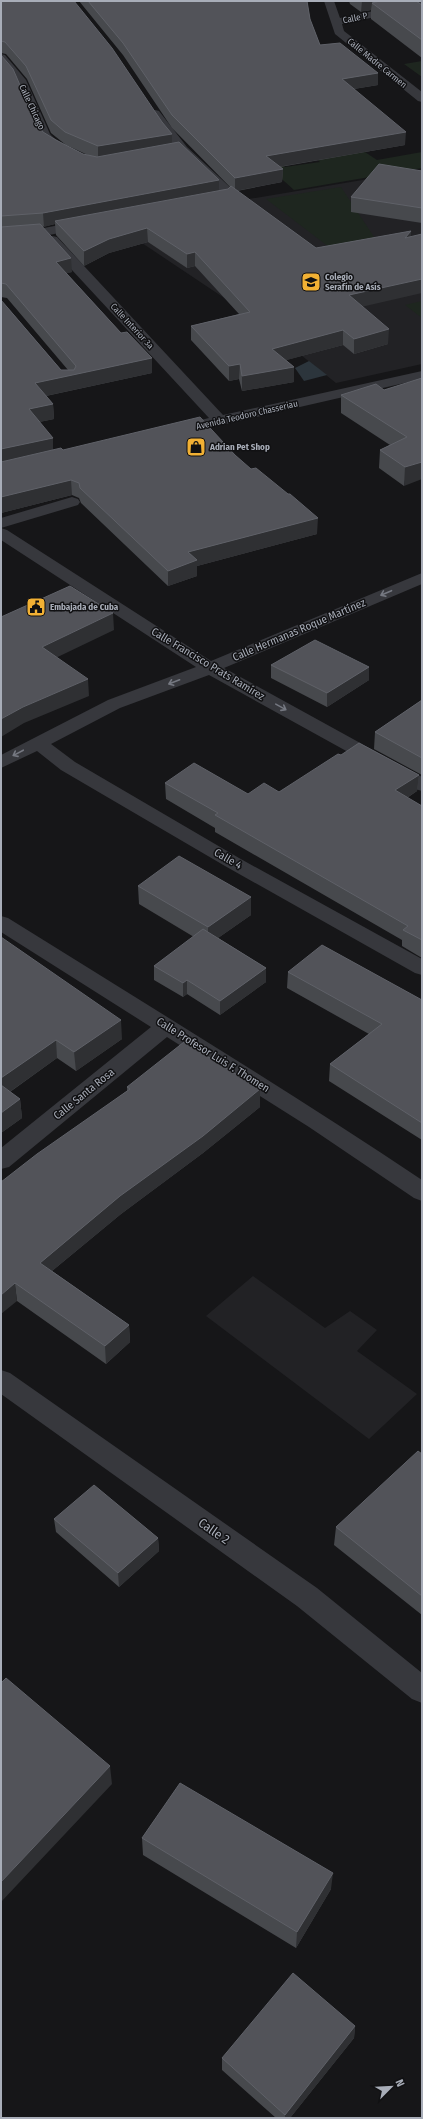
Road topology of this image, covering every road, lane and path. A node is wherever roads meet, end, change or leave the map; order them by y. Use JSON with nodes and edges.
{"nodes":[{"id":1,"x":329,"y":1,"type":"edge"},
{"id":2,"x":422,"y":4,"type":"edge"},
{"id":3,"x":335,"y":22,"type":"junction"},
{"id":4,"x":1,"y":56,"type":"edge"},
{"id":5,"x":20,"y":80,"type":"junction"},
{"id":6,"x":7,"y":82,"type":"edge"},
{"id":7,"x":422,"y":98,"type":"edge"},
{"id":8,"x":149,"y":106,"type":"edge"},
{"id":9,"x":183,"y":150,"type":"junction"},
{"id":10,"x":170,"y":153,"type":"edge"},
{"id":11,"x":73,"y":156,"type":"edge"},
{"id":12,"x":192,"y":204,"type":"edge"},
{"id":13,"x":98,"y":221,"type":"edge"},
{"id":14,"x":4,"y":232,"type":"edge"},
{"id":15,"x":44,"y":232,"type":"junction"},
{"id":16,"x":422,"y":375,"type":"edge"},
{"id":17,"x":220,"y":421,"type":"junction"},
{"id":18,"x":166,"y":433,"type":"edge"},
{"id":19,"x":72,"y":502,"type":"dead end"},
{"id":20,"x":1,"y":523,"type":"edge"},
{"id":21,"x":1,"y":533,"type":"edge"},
{"id":22,"x":422,"y":578,"type":"edge"},
{"id":23,"x":210,"y":668,"type":"junction"},
{"id":24,"x":38,"y":743,"type":"junction"},
{"id":25,"x":1,"y":762,"type":"edge"},
{"id":26,"x":422,"y":785,"type":"edge"},
{"id":27,"x":1,"y":923,"type":"edge"},
{"id":28,"x":422,"y":968,"type":"edge"},
{"id":29,"x":167,"y":1026,"type":"junction"},
{"id":30,"x":1,"y":1161,"type":"edge"},
{"id":31,"x":422,"y":1192,"type":"edge"},
{"id":32,"x":1,"y":1380,"type":"edge"},
{"id":33,"x":422,"y":1690,"type":"edge"}],
"edges":[{"from":1,"to":3,"type":"street","name":"Calle Madre Carmen"},
{"from":2,"to":3,"type":"street","name":"Calle P"},
{"from":3,"to":7,"type":"street","name":"Calle Madre Carmen"},
{"from":4,"to":5,"type":"street","name":"Calle Chicago"},
{"from":5,"to":6,"type":"street"},
{"from":5,"to":11,"type":"street","name":"Calle Chicago"},
{"from":8,"to":9,"type":"street"},
{"from":9,"to":10,"type":"street"},
{"from":9,"to":12,"type":"street"},
{"from":13,"to":15,"type":"street"},
{"from":14,"to":15,"type":"street"},
{"from":15,"to":17,"type":"street","name":"Calle Interior 3a"},
{"from":16,"to":17,"type":"street","name":"Avenida Teodoro Chasseriau"},
{"from":17,"to":18,"type":"street","name":"Avenida Teodoro Chasseriau"},
{"from":19,"to":20,"type":"street"},
{"from":21,"to":23,"type":"street","name":"Calle Francisco Prats Ramírez"},
{"from":22,"to":23,"type":"street","name":"Calle Hermanas Roque Martínez","one_way":true},
{"from":23,"to":24,"type":"street","name":"Calle Hermanas Roque Martínez","one_way":true},
{"from":23,"to":26,"type":"street","name":"Calle Francisco Prats Ramírez","one_way":true},
{"from":24,"to":25,"type":"street","name":"Calle Hermanas Roque Martínez","one_way":true},
{"from":24,"to":28,"type":"street","name":"Calle 4"},
{"from":27,"to":29,"type":"street","name":"Calle Profesor Luis F. Thomen"},
{"from":29,"to":30,"type":"street","name":"Calle Santa Rosa"},
{"from":29,"to":31,"type":"street","name":"Calle Profesor Luis F. Thomen"},
{"from":32,"to":33,"type":"street","name":"Calle 2"}]}
